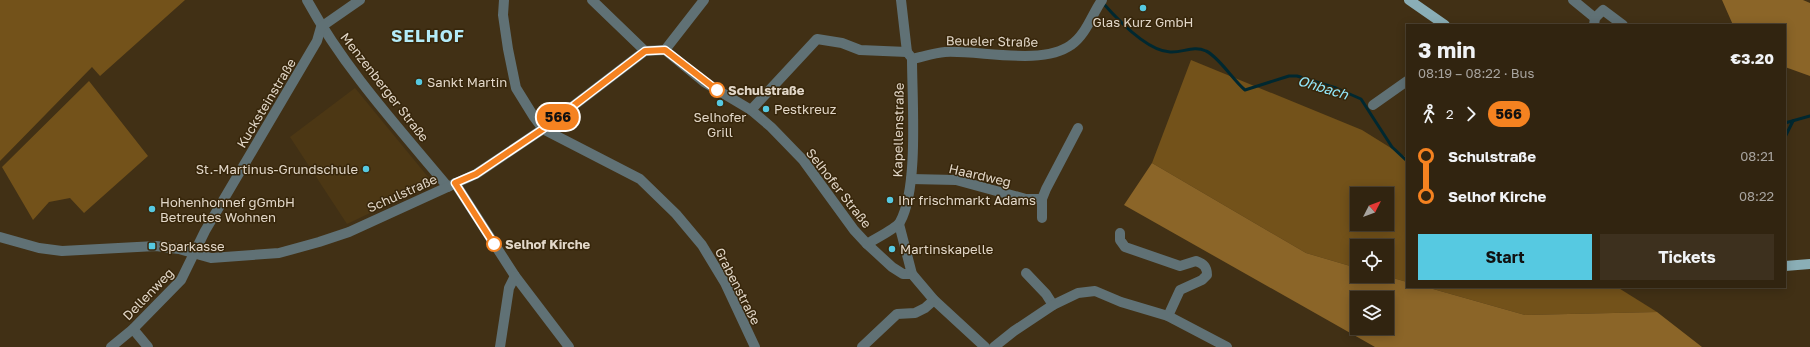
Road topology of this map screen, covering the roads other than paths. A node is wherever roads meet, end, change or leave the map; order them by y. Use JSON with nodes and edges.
{"nodes":[{"id":1,"x":307,"y":0,"type":"edge"},
{"id":2,"x":360,"y":0,"type":"edge"},
{"id":3,"x":504,"y":0,"type":"edge"},
{"id":4,"x":592,"y":0,"type":"edge"},
{"id":5,"x":704,"y":0,"type":"edge"},
{"id":6,"x":902,"y":0,"type":"edge"},
{"id":7,"x":1409,"y":0,"type":"edge"},
{"id":8,"x":1573,"y":0,"type":"edge"},
{"id":9,"x":1101,"y":2,"type":"edge"},
{"id":10,"x":1594,"y":22,"type":"edge"},
{"id":11,"x":1443,"y":24,"type":"edge"},
{"id":12,"x":1622,"y":24,"type":"edge"},
{"id":13,"x":321,"y":27,"type":"junction"},
{"id":14,"x":665,"y":50,"type":"junction"},
{"id":15,"x":645,"y":51,"type":"junction"},
{"id":16,"x":910,"y":55,"type":"junction"},
{"id":17,"x":1406,"y":82,"type":"edge"},
{"id":18,"x":1373,"y":105,"type":"dead end"},
{"id":19,"x":751,"y":110,"type":"junction"},
{"id":20,"x":1078,"y":128,"type":"dead end"},
{"id":21,"x":543,"y":129,"type":"junction"},
{"id":22,"x":911,"y":178,"type":"junction"},
{"id":23,"x":452,"y":185,"type":"junction"},
{"id":24,"x":1042,"y":199,"type":"junction"},
{"id":25,"x":1042,"y":218,"type":"dead end"},
{"id":26,"x":899,"y":224,"type":"junction"},
{"id":27,"x":1120,"y":233,"type":"dead end"},
{"id":28,"x":0,"y":237,"type":"edge"},
{"id":29,"x":867,"y":244,"type":"junction"},
{"id":30,"x":194,"y":253,"type":"junction"},
{"id":31,"x":1810,"y":264,"type":"edge"},
{"id":32,"x":1786,"y":266,"type":"edge"},
{"id":33,"x":1026,"y":273,"type":"dead end"},
{"id":34,"x":514,"y":274,"type":"junction"},
{"id":35,"x":912,"y":274,"type":"junction"},
{"id":36,"x":934,"y":300,"type":"junction"},
{"id":37,"x":1053,"y":305,"type":"junction"},
{"id":38,"x":1168,"y":316,"type":"junction"},
{"id":39,"x":133,"y":329,"type":"junction"},
{"id":40,"x":111,"y":347,"type":"edge"},
{"id":41,"x":148,"y":347,"type":"edge"},
{"id":42,"x":500,"y":347,"type":"edge"},
{"id":43,"x":569,"y":347,"type":"edge"},
{"id":44,"x":754,"y":347,"type":"edge"},
{"id":45,"x":862,"y":347,"type":"edge"},
{"id":46,"x":985,"y":347,"type":"edge"},
{"id":47,"x":994,"y":347,"type":"edge"},
{"id":48,"x":1227,"y":347,"type":"edge"}],
"edges":[{"from":1,"to":13,"type":"street","name":"Menzenberger Straße"},
{"from":2,"to":13,"type":"street"},
{"from":3,"to":21,"type":"street"},
{"from":4,"to":15,"type":"street"},
{"from":5,"to":14,"type":"street"},
{"from":6,"to":16,"type":"street"},
{"from":7,"to":11,"type":"main road"},
{"from":8,"to":10,"type":"street"},
{"from":9,"to":16,"type":"street","name":"Beueler Straße"},
{"from":10,"to":12,"type":"street"},
{"from":13,"to":23,"type":"street","name":"Menzenberger Straße"},
{"from":13,"to":30,"type":"street","name":"Kucksteinstraße"},
{"from":14,"to":15,"type":"street"},
{"from":14,"to":19,"type":"street","name":"Selhofer Straße"},
{"from":15,"to":21,"type":"street","name":"Schulstraße"},
{"from":16,"to":19,"type":"street","name":"Beueler Straße"},
{"from":16,"to":22,"type":"street","name":"Kapellenstraße"},
{"from":17,"to":18,"type":"street"},
{"from":19,"to":29,"type":"street","name":"Selhofer Straße"},
{"from":20,"to":24,"type":"street"},
{"from":21,"to":23,"type":"street","name":"Schulstraße"},
{"from":21,"to":44,"type":"street","name":"Grabenstraße"},
{"from":22,"to":24,"type":"street","name":"Haardweg"},
{"from":22,"to":26,"type":"street","name":"Kapellenstraße"},
{"from":23,"to":30,"type":"street","name":"Schulstraße"},
{"from":23,"to":34,"type":"street","name":"Menzenberger Straße"},
{"from":24,"to":25,"type":"street"},
{"from":26,"to":29,"type":"street"},
{"from":26,"to":35,"type":"street"},
{"from":27,"to":38,"type":"street"},
{"from":28,"to":30,"type":"street","name":"Schulstraße"},
{"from":29,"to":35,"type":"street","name":"Selhofer Straße"},
{"from":30,"to":39,"type":"street","name":"Dellenweg"},
{"from":31,"to":32,"type":"main road"},
{"from":33,"to":37,"type":"street"},
{"from":34,"to":42,"type":"street"},
{"from":34,"to":43,"type":"street","name":"Menzenberger Straße"},
{"from":35,"to":36,"type":"street"},
{"from":36,"to":45,"type":"street"},
{"from":36,"to":46,"type":"street"},
{"from":37,"to":38,"type":"street"},
{"from":37,"to":47,"type":"street"},
{"from":38,"to":48,"type":"street"},
{"from":39,"to":40,"type":"street","name":"Dellenweg"},
{"from":39,"to":41,"type":"street"}]}
